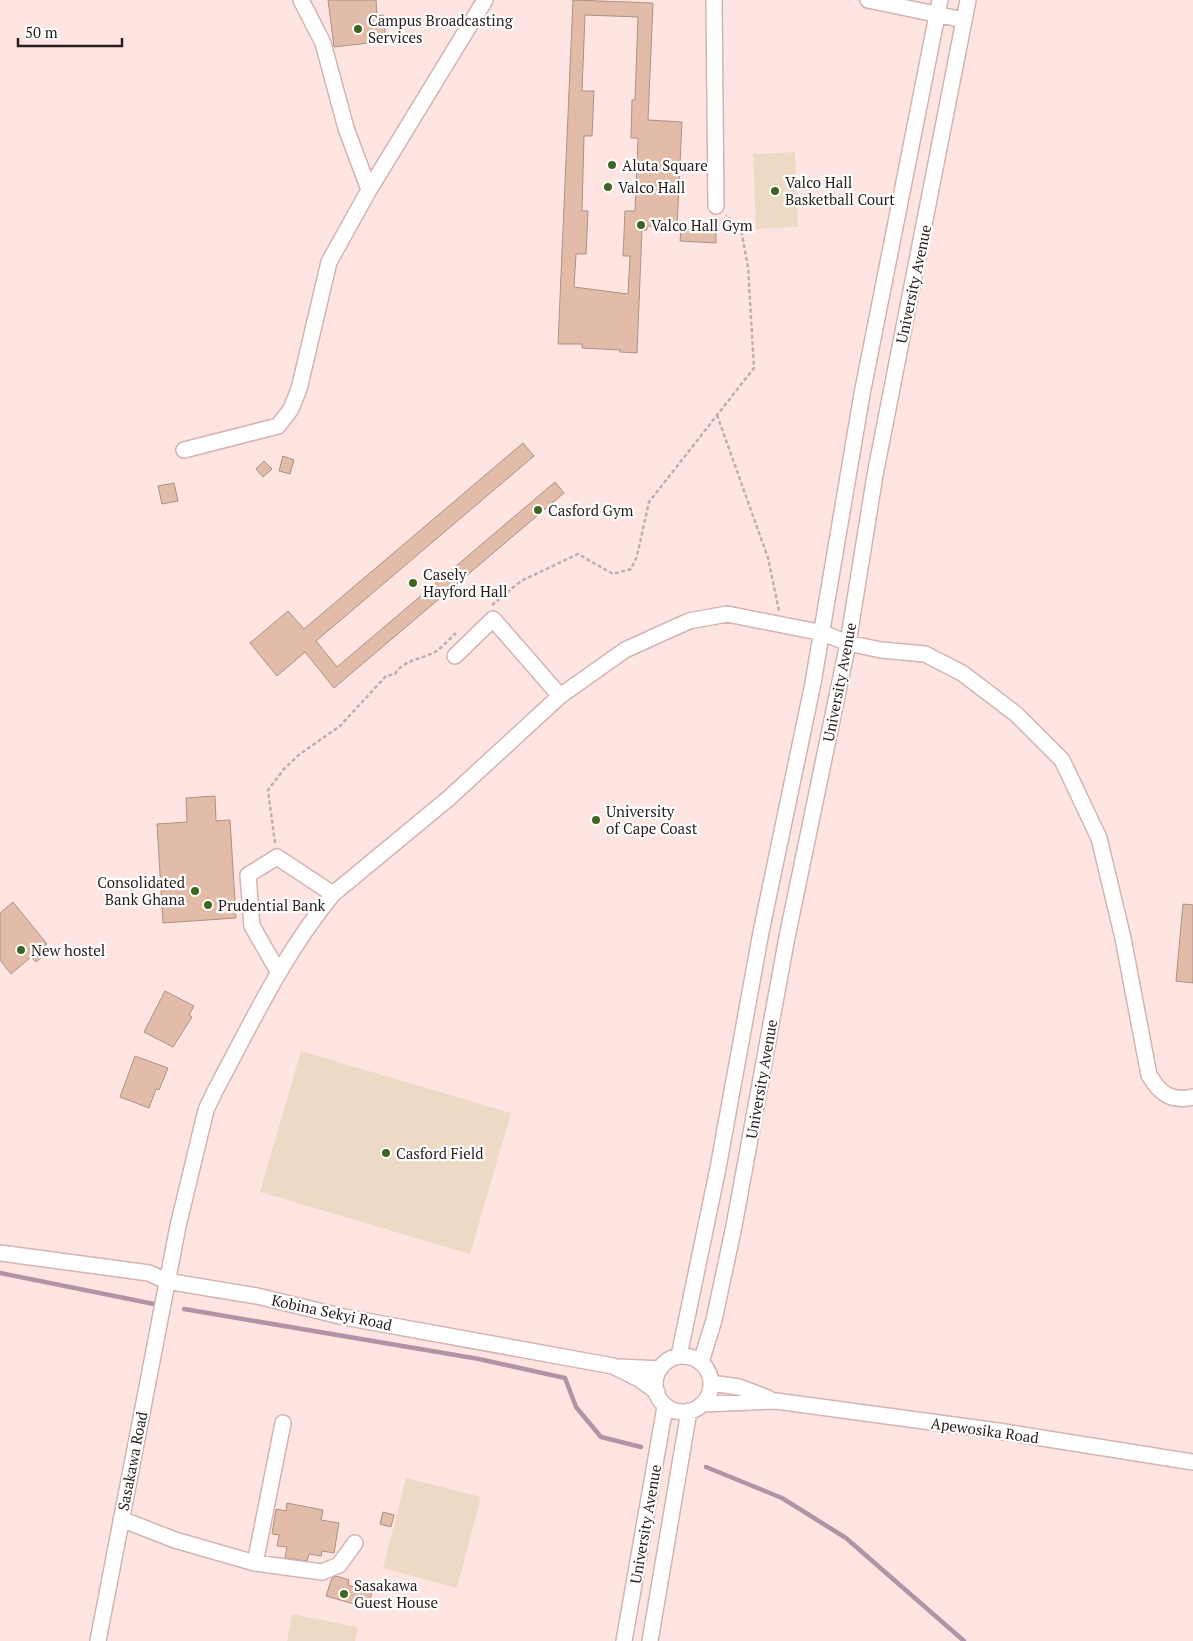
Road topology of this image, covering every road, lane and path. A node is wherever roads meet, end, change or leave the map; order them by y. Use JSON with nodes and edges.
{"nodes":[{"id":1,"x":301,"y":0,"type":"edge"},
{"id":2,"x":485,"y":0,"type":"edge"},
{"id":3,"x":714,"y":0,"type":"edge"},
{"id":4,"x":868,"y":0,"type":"edge"},
{"id":5,"x":940,"y":0,"type":"edge"},
{"id":6,"x":968,"y":0,"type":"edge"},
{"id":7,"x":937,"y":16,"type":"junction"},
{"id":8,"x":964,"y":20,"type":"junction"},
{"id":9,"x":369,"y":190,"type":"junction"},
{"id":10,"x":716,"y":206,"type":"joint"},
{"id":11,"x":717,"y":414,"type":"junction"},
{"id":12,"x":184,"y":450,"type":"dead end"},
{"id":13,"x":490,"y":606,"type":"dead end"},
{"id":14,"x":782,"y":627,"type":"junction"},
{"id":15,"x":459,"y":631,"type":"dead end"},
{"id":16,"x":823,"y":633,"type":"junction"},
{"id":17,"x":848,"y":643,"type":"junction"},
{"id":18,"x":455,"y":656,"type":"dead end"},
{"id":19,"x":560,"y":696,"type":"junction"},
{"id":20,"x":277,"y":857,"type":"junction"},
{"id":21,"x":333,"y":894,"type":"junction"},
{"id":22,"x":279,"y":973,"type":"junction"},
{"id":23,"x":1193,"y":1097,"type":"edge"},
{"id":24,"x":0,"y":1253,"type":"edge"},
{"id":25,"x":167,"y":1281,"type":"junction"},
{"id":26,"x":679,"y":1356,"type":"junction"},
{"id":27,"x":701,"y":1362,"type":"junction"},
{"id":28,"x":613,"y":1366,"type":"junction"},
{"id":29,"x":660,"y":1369,"type":"junction"},
{"id":30,"x":711,"y":1383,"type":"junction"},
{"id":31,"x":657,"y":1392,"type":"junction"},
{"id":32,"x":776,"y":1401,"type":"junction"},
{"id":33,"x":703,"y":1404,"type":"junction"},
{"id":34,"x":665,"y":1407,"type":"junction"},
{"id":35,"x":689,"y":1411,"type":"junction"},
{"id":36,"x":283,"y":1423,"type":"dead end"},
{"id":37,"x":1193,"y":1462,"type":"edge"},
{"id":38,"x":121,"y":1519,"type":"junction"},
{"id":39,"x":355,"y":1543,"type":"dead end"},
{"id":40,"x":255,"y":1563,"type":"junction"},
{"id":41,"x":98,"y":1641,"type":"edge"},
{"id":42,"x":624,"y":1641,"type":"edge"},
{"id":43,"x":650,"y":1641,"type":"edge"}],
"edges":[{"from":1,"to":9,"type":"street"},
{"from":2,"to":9,"type":"street"},
{"from":3,"to":10,"type":"street"},
{"from":4,"to":7,"type":"street"},
{"from":5,"to":7,"type":"street","name":"University Avenue"},
{"from":6,"to":8,"type":"street","name":"University Avenue"},
{"from":7,"to":8,"type":"street"},
{"from":7,"to":16,"type":"street","name":"University Avenue"},
{"from":8,"to":17,"type":"street","name":"University Avenue"},
{"from":9,"to":12,"type":"street"},
{"from":10,"to":11,"type":"path"},
{"from":11,"to":13,"type":"path"},
{"from":11,"to":14,"type":"path"},
{"from":14,"to":16,"type":"street","name":"Sasakawa Road"},
{"from":14,"to":19,"type":"street","name":"Sasakawa Road"},
{"from":15,"to":20,"type":"path"},
{"from":16,"to":17,"type":"street","name":"Sasakawa Road"},
{"from":16,"to":26,"type":"street","name":"University Avenue"},
{"from":17,"to":23,"type":"street","name":"Sasakawa Road"},
{"from":17,"to":27,"type":"street","name":"University Avenue"},
{"from":18,"to":19,"type":"street"},
{"from":19,"to":21,"type":"street","name":"Sasakawa Road"},
{"from":20,"to":21,"type":"street"},
{"from":20,"to":22,"type":"street"},
{"from":21,"to":22,"type":"street","name":"Sasakawa Road"},
{"from":22,"to":25,"type":"street","name":"Sasakawa Road"},
{"from":24,"to":25,"type":"street","name":"Kobina Sekyi Road"},
{"from":25,"to":28,"type":"street","name":"Kobina Sekyi Road"},
{"from":25,"to":38,"type":"street","name":"Sasakawa Road"},
{"from":26,"to":27,"type":"street"},
{"from":26,"to":29,"type":"street"},
{"from":27,"to":30,"type":"street"},
{"from":28,"to":29,"type":"street"},
{"from":28,"to":31,"type":"street","name":"Kobina Sekyi Road"},
{"from":29,"to":31,"type":"street"},
{"from":30,"to":32,"type":"street"},
{"from":30,"to":33,"type":"street"},
{"from":31,"to":34,"type":"street"},
{"from":32,"to":33,"type":"street"},
{"from":32,"to":37,"type":"street","name":"Apewosika Road"},
{"from":33,"to":35,"type":"street"},
{"from":34,"to":35,"type":"street"},
{"from":34,"to":42,"type":"street","name":"University Avenue"},
{"from":35,"to":43,"type":"street","name":"University Avenue"},
{"from":36,"to":40,"type":"street"},
{"from":38,"to":40,"type":"street"},
{"from":38,"to":41,"type":"street","name":"Sasakawa Road"},
{"from":39,"to":40,"type":"street"}]}
